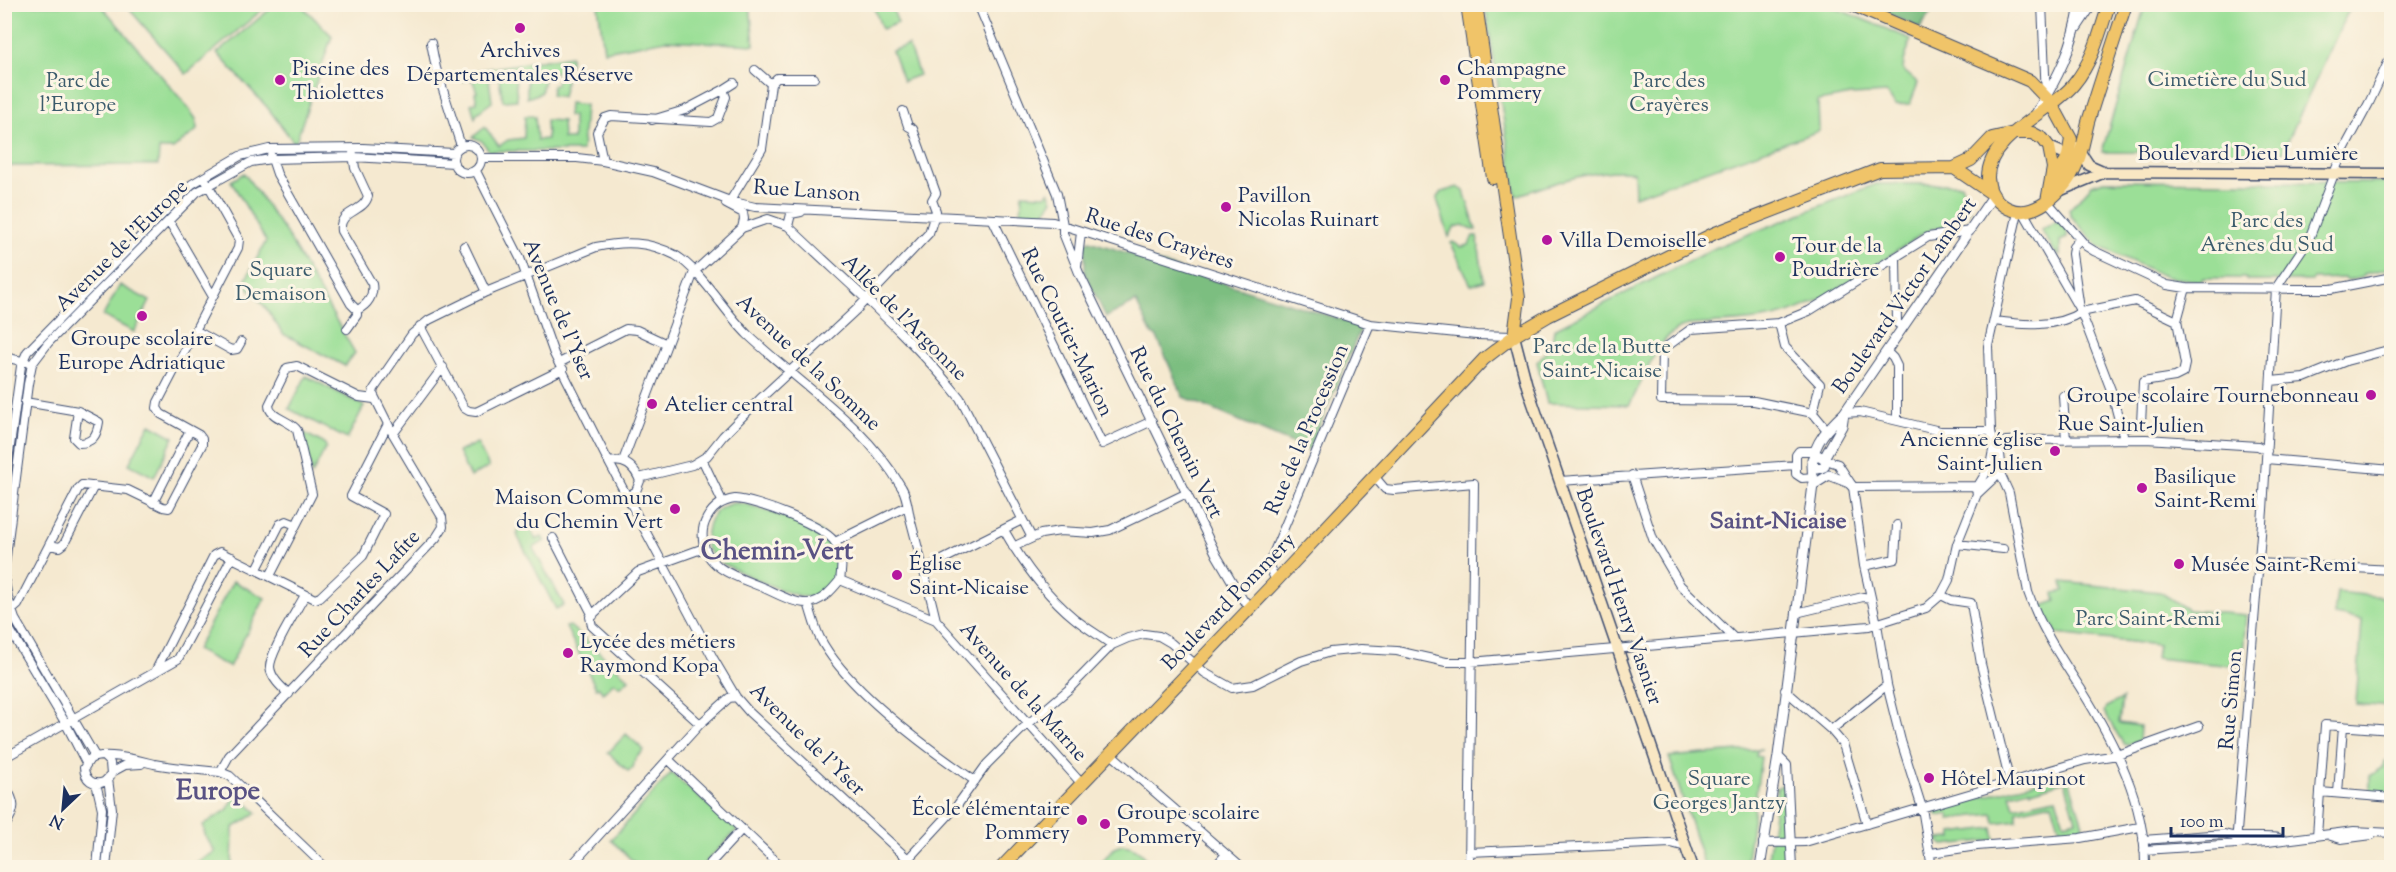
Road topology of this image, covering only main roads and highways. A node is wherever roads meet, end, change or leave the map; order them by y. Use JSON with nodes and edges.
{"nodes":[{"id":1,"x":1467,"y":4,"type":"edge"},
{"id":2,"x":1476,"y":4,"type":"edge"},
{"id":3,"x":1850,"y":4,"type":"edge"},
{"id":4,"x":2109,"y":4,"type":"edge"},
{"id":5,"x":2126,"y":4,"type":"edge"},
{"id":6,"x":2049,"y":101,"type":"junction"},
{"id":7,"x":2014,"y":133,"type":"junction"},
{"id":8,"x":2049,"y":147,"type":"junction"},
{"id":9,"x":2079,"y":158,"type":"junction"},
{"id":10,"x":1954,"y":168,"type":"junction"},
{"id":11,"x":2105,"y":172,"type":"junction"},
{"id":12,"x":2391,"y":174,"type":"edge"},
{"id":13,"x":1992,"y":195,"type":"junction"},
{"id":14,"x":2051,"y":197,"type":"junction"},
{"id":15,"x":1514,"y":336,"type":"junction"},
{"id":16,"x":1001,"y":867,"type":"edge"},
{"id":17,"x":1693,"y":867,"type":"edge"}],
"edges":[{"from":1,"to":15,"type":"main road","name":"Boulevard Henry Vasnier"},
{"from":2,"to":15,"type":"main road","name":"Boulevard Henry Vasnier"},
{"from":3,"to":6,"type":"main road"},
{"from":4,"to":6,"type":"main road"},
{"from":5,"to":9,"type":"main road"},
{"from":6,"to":7,"type":"main road"},
{"from":6,"to":9,"type":"main road"},
{"from":7,"to":8,"type":"main road"},
{"from":7,"to":10,"type":"main road"},
{"from":7,"to":13,"type":"main road"},
{"from":8,"to":9,"type":"main road"},
{"from":8,"to":14,"type":"main road"},
{"from":9,"to":11,"type":"main road"},
{"from":9,"to":14,"type":"main road"},
{"from":10,"to":13,"type":"main road"},
{"from":10,"to":15,"type":"main road","name":"Boulevard Pommery"},
{"from":11,"to":12,"type":"main road","name":"Boulevard Dieu Lumière"},
{"from":11,"to":14,"type":"main road"},
{"from":13,"to":14,"type":"main road"},
{"from":15,"to":16,"type":"main road","name":"Boulevard Pommery"},
{"from":15,"to":17,"type":"main road","name":"Boulevard Henry Vasnier"}]}
